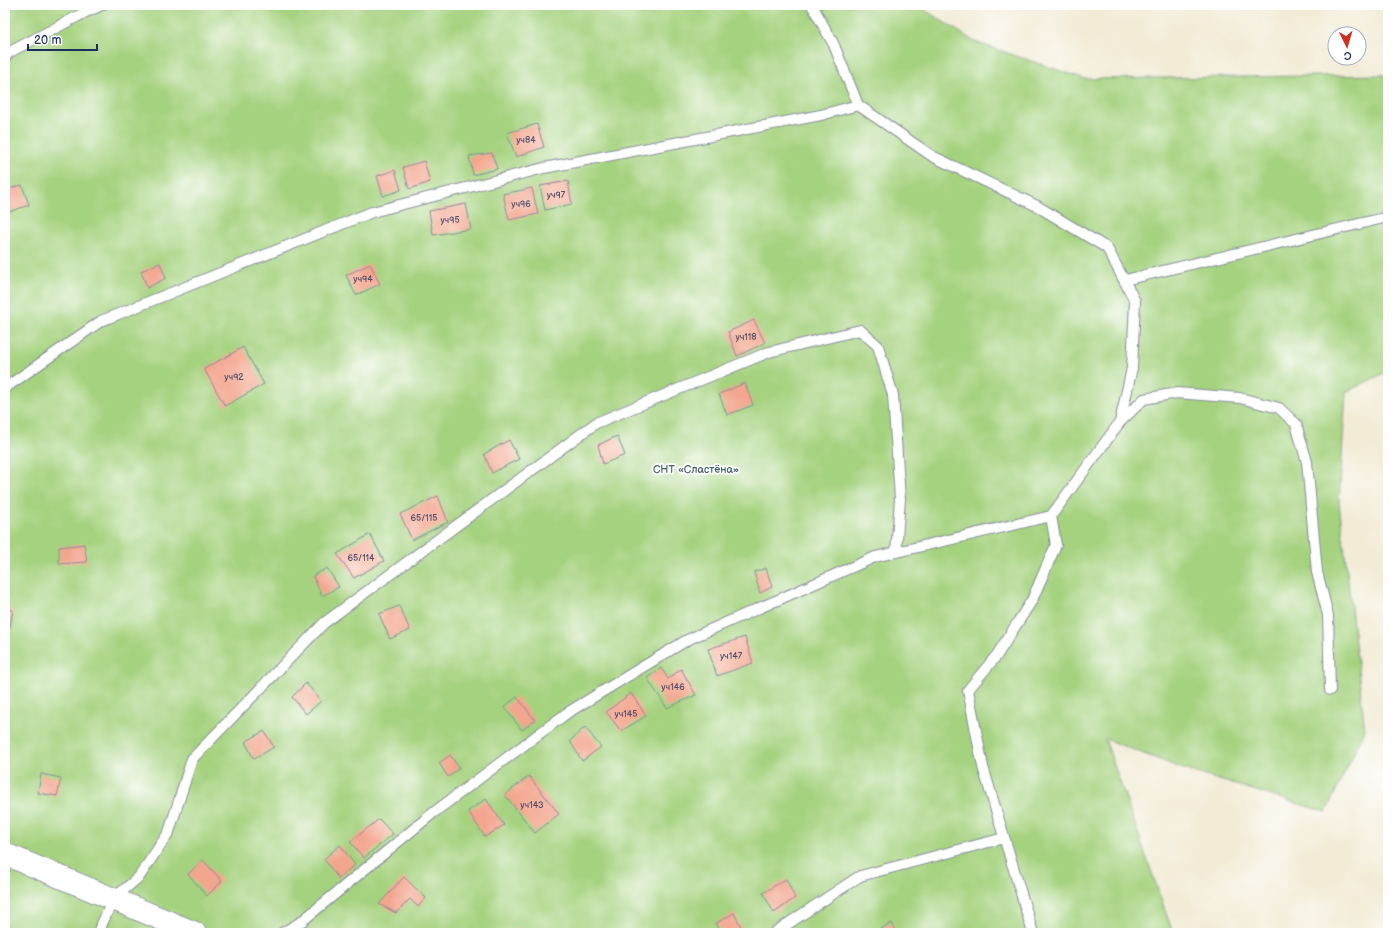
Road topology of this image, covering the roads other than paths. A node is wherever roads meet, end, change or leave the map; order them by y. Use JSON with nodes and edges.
{"nodes":[{"id":1,"x":102,"y":5,"type":"edge"},
{"id":2,"x":812,"y":5,"type":"edge"},
{"id":3,"x":5,"y":58,"type":"edge"},
{"id":4,"x":858,"y":105,"type":"junction"},
{"id":5,"x":1388,"y":217,"type":"edge"},
{"id":6,"x":1125,"y":280,"type":"junction"},
{"id":7,"x":5,"y":388,"type":"edge"},
{"id":8,"x":1120,"y":422,"type":"junction"},
{"id":9,"x":1051,"y":516,"type":"junction"},
{"id":10,"x":896,"y":552,"type":"junction"},
{"id":11,"x":1330,"y":690,"type":"dead end"},
{"id":12,"x":1004,"y":838,"type":"junction"},
{"id":13,"x":5,"y":854,"type":"edge"},
{"id":14,"x":113,"y":899,"type":"junction"},
{"id":15,"x":98,"y":933,"type":"edge"},
{"id":16,"x":195,"y":933,"type":"edge"},
{"id":17,"x":282,"y":933,"type":"edge"},
{"id":18,"x":774,"y":933,"type":"edge"},
{"id":19,"x":1033,"y":933,"type":"edge"}],
"edges":[{"from":1,"to":3,"type":"lane"},
{"from":2,"to":4,"type":"lane"},
{"from":4,"to":6,"type":"lane"},
{"from":4,"to":7,"type":"lane"},
{"from":5,"to":6,"type":"lane"},
{"from":6,"to":8,"type":"lane"},
{"from":8,"to":9,"type":"lane"},
{"from":8,"to":11,"type":"lane"},
{"from":9,"to":10,"type":"lane"},
{"from":9,"to":12,"type":"lane"},
{"from":10,"to":14,"type":"lane"},
{"from":10,"to":17,"type":"lane"},
{"from":12,"to":18,"type":"lane"},
{"from":12,"to":19,"type":"lane"},
{"from":13,"to":14,"type":"street"},
{"from":14,"to":15,"type":"lane"},
{"from":14,"to":16,"type":"street"}]}
